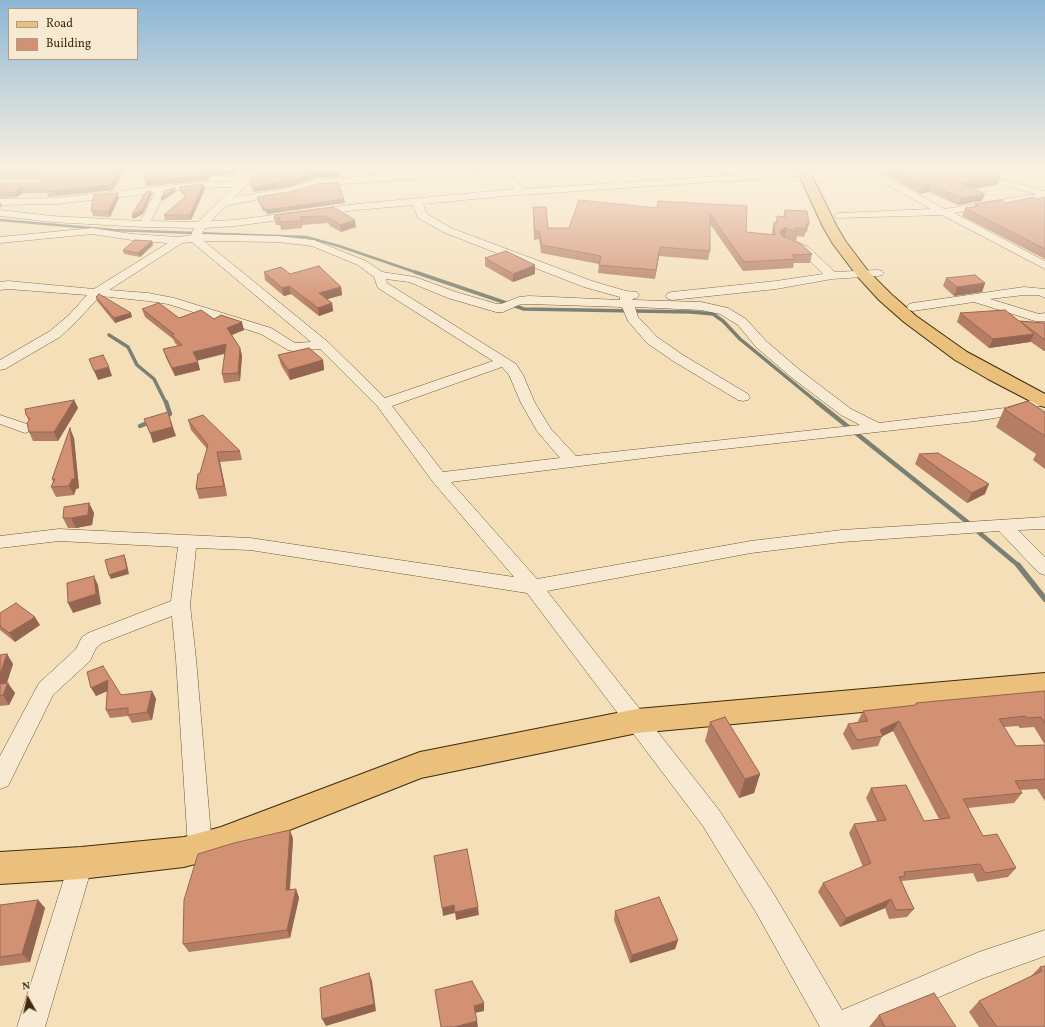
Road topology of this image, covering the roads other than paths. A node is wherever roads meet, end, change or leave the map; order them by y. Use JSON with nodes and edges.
{"nodes":[{"id":1,"x":25,"y":216,"type":"edge"},
{"id":2,"x":148,"y":216,"type":"edge"},
{"id":3,"x":212,"y":216,"type":"edge"},
{"id":4,"x":280,"y":216,"type":"edge"},
{"id":5,"x":422,"y":216,"type":"edge"},
{"id":6,"x":826,"y":216,"type":"edge"},
{"id":7,"x":840,"y":216,"type":"edge"},
{"id":8,"x":949,"y":216,"type":"edge"},
{"id":9,"x":144,"y":224,"type":"junction"},
{"id":10,"x":192,"y":235,"type":"junction"},
{"id":11,"x":0,"y":240,"type":"edge"},
{"id":12,"x":785,"y":241,"type":"edge"},
{"id":13,"x":1045,"y":266,"type":"edge"},
{"id":14,"x":379,"y":274,"type":"junction"},
{"id":15,"x":870,"y":274,"type":"junction"},
{"id":16,"x":832,"y":276,"type":"junction"},
{"id":17,"x":3,"y":289,"type":"edge"},
{"id":18,"x":97,"y":292,"type":"junction"},
{"id":19,"x":1045,"y":294,"type":"edge"},
{"id":20,"x":973,"y":298,"type":"junction"},
{"id":21,"x":628,"y":306,"type":"junction"},
{"id":22,"x":913,"y":307,"type":"junction"},
{"id":23,"x":1045,"y":317,"type":"edge"},
{"id":24,"x":323,"y":345,"type":"junction"},
{"id":25,"x":504,"y":362,"type":"junction"},
{"id":26,"x":0,"y":366,"type":"edge"},
{"id":27,"x":743,"y":397,"type":"dead end"},
{"id":28,"x":1045,"y":398,"type":"edge"},
{"id":29,"x":383,"y":404,"type":"junction"},
{"id":30,"x":0,"y":419,"type":"edge"},
{"id":31,"x":25,"y":428,"type":"dead end"},
{"id":32,"x":869,"y":428,"type":"junction"},
{"id":33,"x":571,"y":461,"type":"junction"},
{"id":34,"x":440,"y":478,"type":"junction"},
{"id":35,"x":1045,"y":523,"type":"edge"},
{"id":36,"x":1004,"y":526,"type":"junction"},
{"id":37,"x":188,"y":541,"type":"junction"},
{"id":38,"x":0,"y":542,"type":"edge"},
{"id":39,"x":1045,"y":568,"type":"edge"},
{"id":40,"x":533,"y":586,"type":"junction"},
{"id":41,"x":180,"y":605,"type":"junction"},
{"id":42,"x":1045,"y":684,"type":"edge"},
{"id":43,"x":637,"y":720,"type":"junction"},
{"id":44,"x":0,"y":779,"type":"edge"},
{"id":45,"x":200,"y":847,"type":"junction"},
{"id":46,"x":81,"y":863,"type":"junction"},
{"id":47,"x":0,"y":868,"type":"edge"},
{"id":48,"x":1045,"y":943,"type":"edge"},
{"id":49,"x":31,"y":1027,"type":"edge"},
{"id":50,"x":836,"y":1027,"type":"edge"}],
"edges":[{"from":1,"to":9,"type":"street"},
{"from":2,"to":9,"type":"street"},
{"from":3,"to":10,"type":"street"},
{"from":4,"to":10,"type":"street"},
{"from":5,"to":21,"type":"street"},
{"from":6,"to":15,"type":"main road"},
{"from":7,"to":15,"type":"main road"},
{"from":8,"to":13,"type":"street"},
{"from":9,"to":10,"type":"street"},
{"from":10,"to":11,"type":"street"},
{"from":10,"to":14,"type":"street"},
{"from":10,"to":18,"type":"street"},
{"from":10,"to":24,"type":"street"},
{"from":12,"to":16,"type":"street"},
{"from":14,"to":21,"type":"street"},
{"from":14,"to":25,"type":"street"},
{"from":15,"to":16,"type":"street"},
{"from":15,"to":22,"type":"main road"},
{"from":15,"to":28,"type":"main road"},
{"from":16,"to":21,"type":"street"},
{"from":17,"to":18,"type":"street"},
{"from":18,"to":24,"type":"street"},
{"from":18,"to":26,"type":"street"},
{"from":19,"to":20,"type":"street"},
{"from":20,"to":22,"type":"street"},
{"from":20,"to":23,"type":"street"},
{"from":21,"to":27,"type":"street"},
{"from":21,"to":32,"type":"street"},
{"from":22,"to":28,"type":"main road"},
{"from":24,"to":29,"type":"street"},
{"from":25,"to":29,"type":"street"},
{"from":25,"to":33,"type":"street"},
{"from":28,"to":32,"type":"street"},
{"from":29,"to":34,"type":"street"},
{"from":30,"to":31,"type":"street"},
{"from":32,"to":33,"type":"street"},
{"from":33,"to":34,"type":"street"},
{"from":34,"to":40,"type":"street"},
{"from":35,"to":36,"type":"street"},
{"from":36,"to":39,"type":"street"},
{"from":36,"to":40,"type":"street"},
{"from":37,"to":38,"type":"street"},
{"from":37,"to":40,"type":"street"},
{"from":37,"to":41,"type":"street"},
{"from":40,"to":43,"type":"street"},
{"from":41,"to":44,"type":"street"},
{"from":41,"to":45,"type":"street"},
{"from":42,"to":43,"type":"main road"},
{"from":43,"to":45,"type":"main road"},
{"from":43,"to":50,"type":"street"},
{"from":45,"to":46,"type":"main road"},
{"from":46,"to":47,"type":"main road"},
{"from":46,"to":49,"type":"street"},
{"from":48,"to":50,"type":"street"}]}
